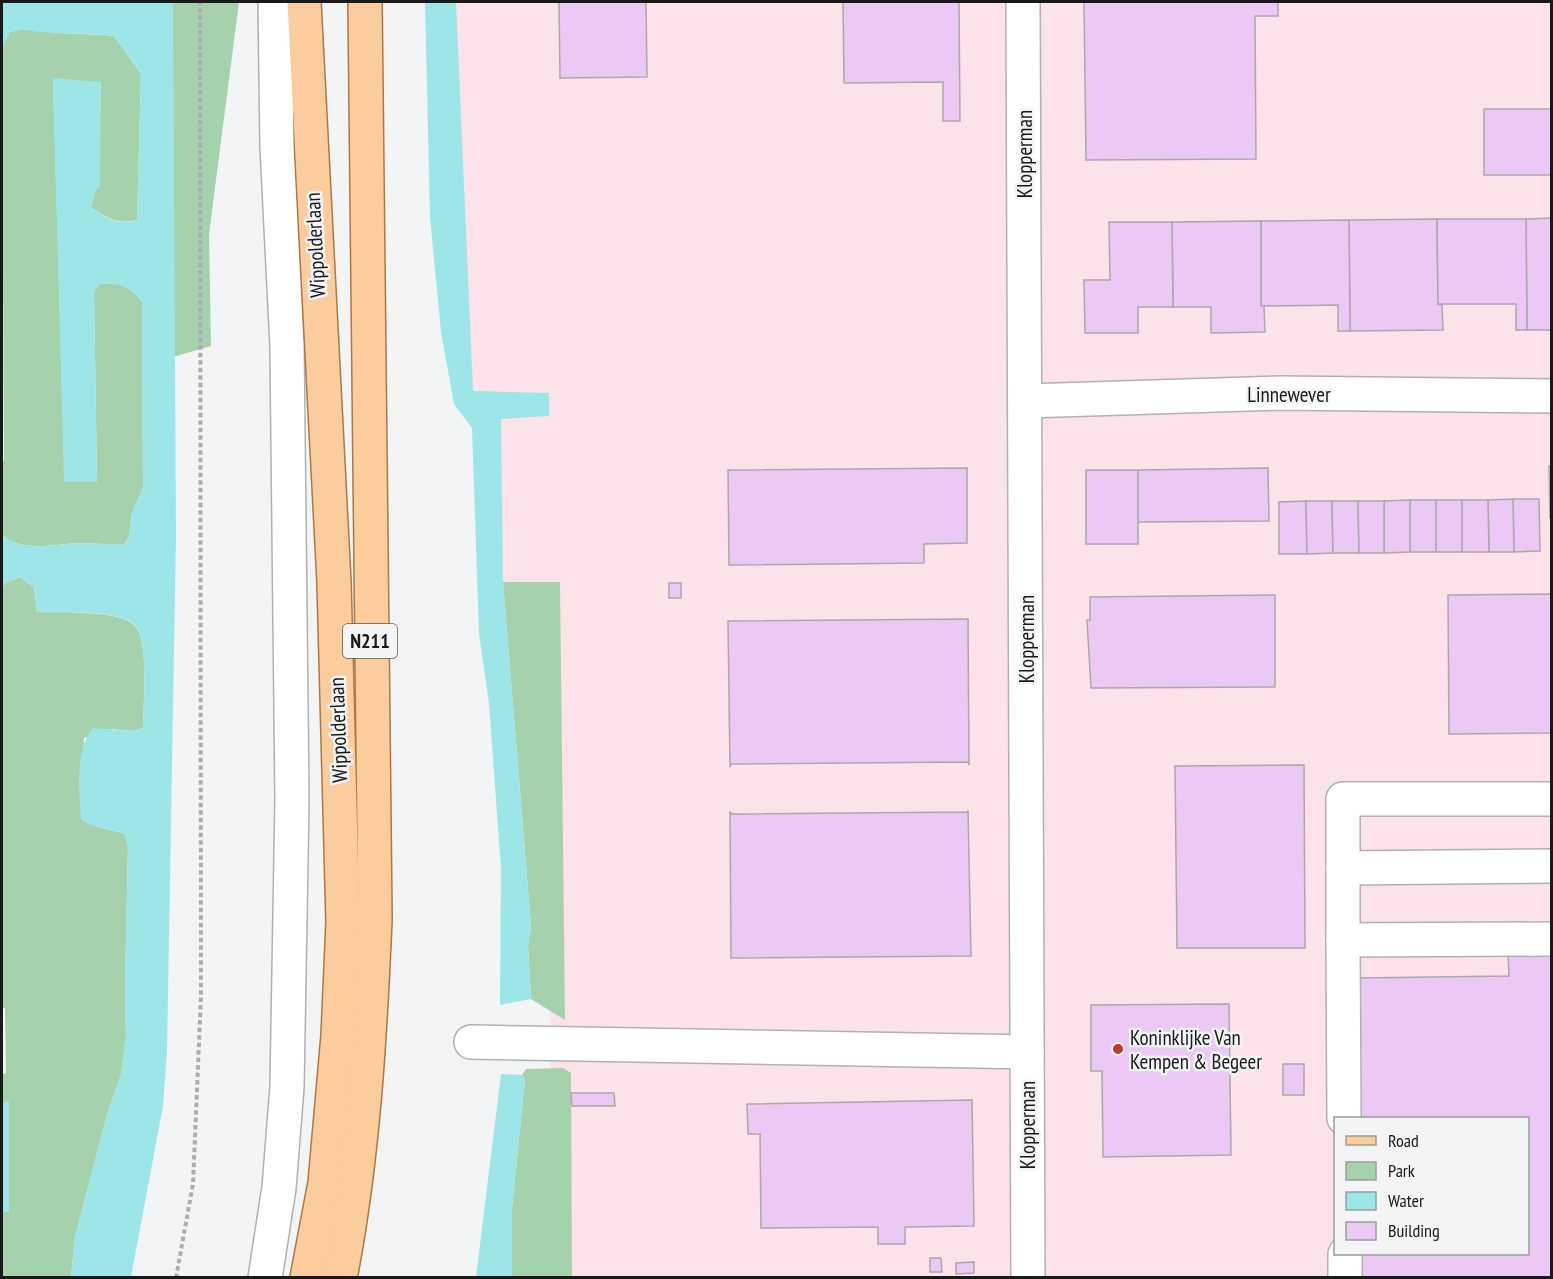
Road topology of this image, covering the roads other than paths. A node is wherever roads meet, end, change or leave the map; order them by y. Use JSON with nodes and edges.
{"nodes":[{"id":1,"x":275,"y":2,"type":"edge"},
{"id":2,"x":304,"y":2,"type":"edge"},
{"id":3,"x":365,"y":2,"type":"edge"},
{"id":4,"x":1023,"y":2,"type":"edge"},
{"id":5,"x":1551,"y":396,"type":"edge"},
{"id":6,"x":1026,"y":401,"type":"junction"},
{"id":7,"x":1551,"y":799,"type":"edge"},
{"id":8,"x":1551,"y":866,"type":"edge"},
{"id":9,"x":1343,"y":868,"type":"junction"},
{"id":10,"x":1551,"y":939,"type":"edge"},
{"id":11,"x":1343,"y":940,"type":"junction"},
{"id":12,"x":471,"y":1042,"type":"dead end"},
{"id":13,"x":1027,"y":1052,"type":"junction"},
{"id":14,"x":1344,"y":1117,"type":"edge"},
{"id":15,"x":1345,"y":1255,"type":"edge"},
{"id":16,"x":265,"y":1278,"type":"edge"},
{"id":17,"x":307,"y":1278,"type":"edge"},
{"id":18,"x":340,"y":1278,"type":"edge"},
{"id":19,"x":1028,"y":1278,"type":"edge"},
{"id":20,"x":1345,"y":1278,"type":"edge"}],
"edges":[{"from":1,"to":16,"type":"street"},
{"from":2,"to":17,"type":"main road","name":"Wippolderlaan","number":"N211"},
{"from":3,"to":18,"type":"main road","name":"Wippolderlaan","number":"N211"},
{"from":4,"to":6,"type":"street","name":"Klopperman"},
{"from":5,"to":6,"type":"street","name":"Linnewever"},
{"from":6,"to":13,"type":"street","name":"Klopperman"},
{"from":7,"to":9,"type":"street"},
{"from":8,"to":9,"type":"street"},
{"from":9,"to":11,"type":"street"},
{"from":10,"to":11,"type":"street"},
{"from":11,"to":14,"type":"street"},
{"from":12,"to":13,"type":"street"},
{"from":13,"to":19,"type":"street","name":"Klopperman"},
{"from":15,"to":20,"type":"street"}]}
